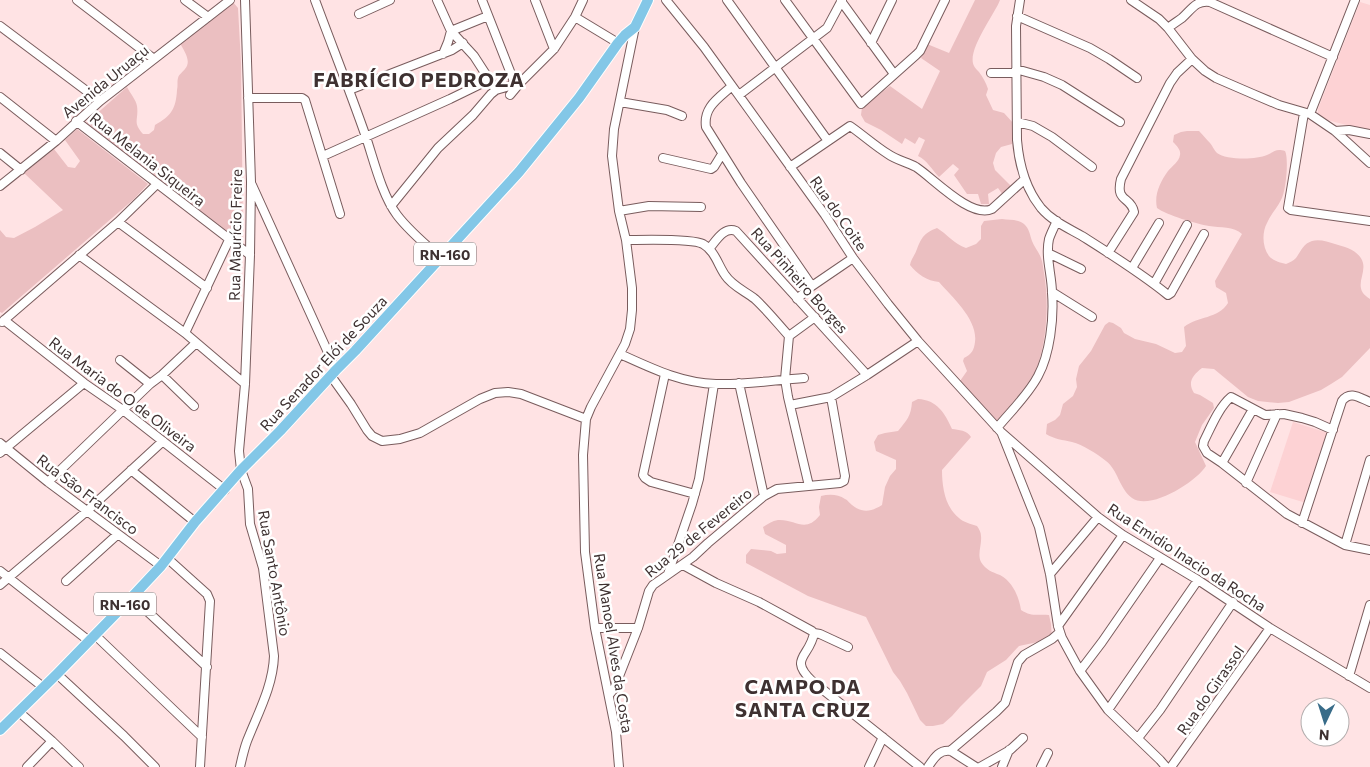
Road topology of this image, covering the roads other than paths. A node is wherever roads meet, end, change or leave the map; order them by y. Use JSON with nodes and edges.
{"nodes":[{"id":1,"x":77,"y":0,"type":"edge"},
{"id":2,"x":185,"y":0,"type":"edge"},
{"id":3,"x":230,"y":0,"type":"edge"},
{"id":4,"x":315,"y":0,"type":"edge"},
{"id":5,"x":390,"y":0,"type":"edge"},
{"id":6,"x":437,"y":0,"type":"edge"},
{"id":7,"x":482,"y":0,"type":"edge"},
{"id":8,"x":535,"y":0,"type":"edge"},
{"id":9,"x":583,"y":0,"type":"edge"},
{"id":10,"x":648,"y":0,"type":"edge"},
{"id":11,"x":666,"y":0,"type":"edge"},
{"id":12,"x":727,"y":0,"type":"edge"},
{"id":13,"x":892,"y":0,"type":"edge"},
{"id":14,"x":945,"y":0,"type":"edge"},
{"id":15,"x":1020,"y":0,"type":"edge"},
{"id":16,"x":1131,"y":0,"type":"edge"},
{"id":17,"x":1354,"y":0,"type":"edge"},
{"id":18,"x":788,"y":1,"type":"edge"},
{"id":19,"x":842,"y":1,"type":"edge"},
{"id":20,"x":244,"y":2,"type":"edge"},
{"id":21,"x":359,"y":14,"type":"dead end"},
{"id":22,"x":488,"y":16,"type":"junction"},
{"id":23,"x":1017,"y":16,"type":"junction"},
{"id":24,"x":208,"y":17,"type":"junction"},
{"id":25,"x":575,"y":17,"type":"junction"},
{"id":26,"x":0,"y":26,"type":"edge"},
{"id":27,"x":635,"y":27,"type":"junction"},
{"id":28,"x":1168,"y":28,"type":"junction"},
{"id":29,"x":451,"y":31,"type":"junction"},
{"id":30,"x":812,"y":39,"type":"junction"},
{"id":31,"x":871,"y":42,"type":"junction"},
{"id":32,"x":463,"y":43,"type":"junction"},
{"id":33,"x":618,"y":43,"type":"junction"},
{"id":34,"x":554,"y":48,"type":"junction"},
{"id":35,"x":442,"y":54,"type":"junction"},
{"id":36,"x":1333,"y":57,"type":"junction"},
{"id":37,"x":154,"y":59,"type":"junction"},
{"id":38,"x":1192,"y":59,"type":"junction"},
{"id":39,"x":775,"y":67,"type":"junction"},
{"id":40,"x":1016,"y":71,"type":"junction"},
{"id":41,"x":991,"y":73,"type":"dead end"},
{"id":42,"x":894,"y":74,"type":"junction"},
{"id":43,"x":1137,"y":78,"type":"dead end"},
{"id":44,"x":489,"y":80,"type":"junction"},
{"id":45,"x":517,"y":84,"type":"junction"},
{"id":46,"x":732,"y":86,"type":"junction"},
{"id":47,"x":349,"y":90,"type":"junction"},
{"id":48,"x":496,"y":90,"type":"junction"},
{"id":49,"x":510,"y":95,"type":"dead end"},
{"id":50,"x":739,"y":96,"type":"junction"},
{"id":51,"x":0,"y":97,"type":"edge"},
{"id":52,"x":248,"y":98,"type":"junction"},
{"id":53,"x":100,"y":101,"type":"junction"},
{"id":54,"x":620,"y":102,"type":"junction"},
{"id":55,"x":1307,"y":114,"type":"junction"},
{"id":56,"x":682,"y":116,"type":"dead end"},
{"id":57,"x":76,"y":121,"type":"junction"},
{"id":58,"x":1017,"y":122,"type":"junction"},
{"id":59,"x":1120,"y":122,"type":"dead end"},
{"id":60,"x":1335,"y":131,"type":"junction"},
{"id":61,"x":1370,"y":134,"type":"edge"},
{"id":62,"x":365,"y":136,"type":"junction"},
{"id":63,"x":56,"y":140,"type":"junction"},
{"id":64,"x":828,"y":141,"type":"junction"},
{"id":65,"x":0,"y":153,"type":"edge"},
{"id":66,"x":722,"y":154,"type":"junction"},
{"id":67,"x":323,"y":156,"type":"junction"},
{"id":68,"x":663,"y":158,"type":"dead end"},
{"id":69,"x":1370,"y":163,"type":"edge"},
{"id":70,"x":790,"y":167,"type":"junction"},
{"id":71,"x":1092,"y":167,"type":"dead end"},
{"id":72,"x":21,"y":170,"type":"junction"},
{"id":73,"x":1024,"y":179,"type":"junction"},
{"id":74,"x":251,"y":182,"type":"junction"},
{"id":75,"x":157,"y":184,"type":"junction"},
{"id":76,"x":0,"y":186,"type":"edge"},
{"id":77,"x":391,"y":206,"type":"junction"},
{"id":78,"x":701,"y":207,"type":"dead end"},
{"id":79,"x":619,"y":211,"type":"junction"},
{"id":80,"x":340,"y":214,"type":"dead end"},
{"id":81,"x":1057,"y":221,"type":"junction"},
{"id":82,"x":1370,"y":221,"type":"edge"},
{"id":83,"x":118,"y":222,"type":"junction"},
{"id":84,"x":1159,"y":223,"type":"dead end"},
{"id":85,"x":1187,"y":224,"type":"dead end"},
{"id":86,"x":1204,"y":234,"type":"dead end"},
{"id":87,"x":229,"y":240,"type":"junction"},
{"id":88,"x":626,"y":240,"type":"junction"},
{"id":89,"x":709,"y":249,"type":"junction"},
{"id":90,"x":1048,"y":253,"type":"junction"},
{"id":91,"x":1108,"y":253,"type":"junction"},
{"id":92,"x":79,"y":255,"type":"junction"},
{"id":93,"x":250,"y":256,"type":"junction"},
{"id":94,"x":441,"y":258,"type":"junction"},
{"id":95,"x":853,"y":258,"type":"junction"},
{"id":96,"x":1132,"y":268,"type":"junction"},
{"id":97,"x":1081,"y":269,"type":"dead end"},
{"id":98,"x":1154,"y":284,"type":"junction"},
{"id":99,"x":812,"y":286,"type":"junction"},
{"id":100,"x":206,"y":288,"type":"junction"},
{"id":101,"x":1052,"y":292,"type":"junction"},
{"id":102,"x":797,"y":298,"type":"junction"},
{"id":103,"x":1092,"y":317,"type":"dead end"},
{"id":104,"x":814,"y":318,"type":"junction"},
{"id":105,"x":2,"y":322,"type":"edge"},
{"id":106,"x":185,"y":333,"type":"junction"},
{"id":107,"x":789,"y":336,"type":"junction"},
{"id":108,"x":918,"y":341,"type":"junction"},
{"id":109,"x":196,"y":342,"type":"junction"},
{"id":110,"x":620,"y":354,"type":"junction"},
{"id":111,"x":120,"y":360,"type":"dead end"},
{"id":112,"x":333,"y":373,"type":"junction"},
{"id":113,"x":665,"y":374,"type":"junction"},
{"id":114,"x":162,"y":375,"type":"junction"},
{"id":115,"x":867,"y":375,"type":"junction"},
{"id":116,"x":804,"y":378,"type":"dead end"},
{"id":117,"x":785,"y":380,"type":"junction"},
{"id":118,"x":84,"y":383,"type":"junction"},
{"id":119,"x":738,"y":383,"type":"junction"},
{"id":120,"x":150,"y":384,"type":"junction"},
{"id":121,"x":245,"y":384,"type":"junction"},
{"id":122,"x":714,"y":384,"type":"junction"},
{"id":123,"x":831,"y":397,"type":"junction"},
{"id":124,"x":1370,"y":402,"type":"edge"},
{"id":125,"x":790,"y":405,"type":"junction"},
{"id":126,"x":194,"y":406,"type":"dead end"},
{"id":127,"x":1253,"y":408,"type":"junction"},
{"id":128,"x":123,"y":410,"type":"junction"},
{"id":129,"x":1277,"y":414,"type":"junction"},
{"id":130,"x":586,"y":419,"type":"junction"},
{"id":131,"x":999,"y":430,"type":"junction"},
{"id":132,"x":1333,"y":430,"type":"junction"},
{"id":133,"x":164,"y":441,"type":"junction"},
{"id":134,"x":2,"y":448,"type":"edge"},
{"id":135,"x":1370,"y":460,"type":"edge"},
{"id":136,"x":1222,"y":463,"type":"junction"},
{"id":137,"x":131,"y":470,"type":"junction"},
{"id":138,"x":241,"y":470,"type":"junction"},
{"id":139,"x":48,"y":482,"type":"junction"},
{"id":140,"x":1246,"y":483,"type":"junction"},
{"id":141,"x":808,"y":486,"type":"junction"},
{"id":142,"x":225,"y":490,"type":"junction"},
{"id":143,"x":695,"y":494,"type":"junction"},
{"id":144,"x":764,"y":496,"type":"junction"},
{"id":145,"x":88,"y":511,"type":"junction"},
{"id":146,"x":1098,"y":517,"type":"junction"},
{"id":147,"x":195,"y":522,"type":"junction"},
{"id":148,"x":1302,"y":523,"type":"junction"},
{"id":149,"x":118,"y":534,"type":"junction"},
{"id":150,"x":1123,"y":535,"type":"junction"},
{"id":151,"x":1345,"y":545,"type":"junction"},
{"id":152,"x":1370,"y":550,"type":"edge"},
{"id":153,"x":1160,"y":558,"type":"junction"},
{"id":154,"x":164,"y":562,"type":"junction"},
{"id":155,"x":683,"y":565,"type":"junction"},
{"id":156,"x":0,"y":571,"type":"edge"},
{"id":157,"x":668,"y":574,"type":"junction"},
{"id":158,"x":1050,"y":574,"type":"junction"},
{"id":159,"x":8,"y":578,"type":"junction"},
{"id":160,"x":1198,"y":580,"type":"junction"},
{"id":161,"x":66,"y":581,"type":"dead end"},
{"id":162,"x":0,"y":585,"type":"edge"},
{"id":163,"x":132,"y":597,"type":"junction"},
{"id":164,"x":1233,"y":602,"type":"junction"},
{"id":165,"x":1370,"y":605,"type":"edge"},
{"id":166,"x":595,"y":628,"type":"junction"},
{"id":167,"x":638,"y":628,"type":"junction"},
{"id":168,"x":1270,"y":628,"type":"junction"},
{"id":169,"x":1059,"y":629,"type":"junction"},
{"id":170,"x":814,"y":633,"type":"junction"},
{"id":171,"x":92,"y":638,"type":"junction"},
{"id":172,"x":848,"y":648,"type":"dead end"},
{"id":173,"x":2,"y":658,"type":"edge"},
{"id":174,"x":207,"y":667,"type":"junction"},
{"id":175,"x":1080,"y":671,"type":"junction"},
{"id":176,"x":57,"y":674,"type":"junction"},
{"id":177,"x":1349,"y":676,"type":"junction"},
{"id":178,"x":43,"y":687,"type":"junction"},
{"id":179,"x":1370,"y":688,"type":"edge"},
{"id":180,"x":609,"y":695,"type":"junction"},
{"id":181,"x":1108,"y":710,"type":"junction"},
{"id":182,"x":19,"y":712,"type":"junction"},
{"id":183,"x":0,"y":730,"type":"edge"},
{"id":184,"x":202,"y":737,"type":"junction"},
{"id":185,"x":883,"y":737,"type":"junction"},
{"id":186,"x":1023,"y":738,"type":"dead end"},
{"id":187,"x":1138,"y":738,"type":"junction"},
{"id":188,"x":52,"y":741,"type":"junction"},
{"id":189,"x":1010,"y":750,"type":"junction"},
{"id":190,"x":950,"y":751,"type":"junction"},
{"id":191,"x":1048,"y":754,"type":"dead end"},
{"id":192,"x":27,"y":767,"type":"edge"},
{"id":193,"x":79,"y":767,"type":"edge"},
{"id":194,"x":155,"y":767,"type":"edge"},
{"id":195,"x":200,"y":767,"type":"edge"},
{"id":196,"x":240,"y":767,"type":"edge"},
{"id":197,"x":619,"y":767,"type":"edge"},
{"id":198,"x":869,"y":767,"type":"edge"},
{"id":199,"x":920,"y":767,"type":"edge"},
{"id":200,"x":928,"y":767,"type":"edge"},
{"id":201,"x":976,"y":767,"type":"edge"},
{"id":202,"x":980,"y":767,"type":"edge"},
{"id":203,"x":1002,"y":767,"type":"edge"},
{"id":204,"x":1041,"y":767,"type":"edge"},
{"id":205,"x":1166,"y":767,"type":"edge"},
{"id":206,"x":1172,"y":767,"type":"edge"}],
"edges":[{"from":1,"to":37,"type":"street"},
{"from":2,"to":24,"type":"street"},
{"from":3,"to":24,"type":"street","name":"Avenida Uruaçu"},
{"from":4,"to":47,"type":"street"},
{"from":5,"to":21,"type":"street"},
{"from":6,"to":29,"type":"street"},
{"from":7,"to":22,"type":"street"},
{"from":8,"to":34,"type":"street"},
{"from":9,"to":25,"type":"street"},
{"from":10,"to":27,"type":"main road","name":"Rua Senador Elói de Souza","number":"RN-160"},
{"from":11,"to":46,"type":"street","name":"Rua do Coite"},
{"from":12,"to":39,"type":"street"},
{"from":13,"to":31,"type":"street"},
{"from":14,"to":42,"type":"street"},
{"from":15,"to":23,"type":"street"},
{"from":16,"to":28,"type":"street"},
{"from":17,"to":36,"type":"street"},
{"from":18,"to":30,"type":"street"},
{"from":19,"to":30,"type":"street"},
{"from":19,"to":31,"type":"street"},
{"from":20,"to":52,"type":"street","name":"Rua Maurício Freire"},
{"from":22,"to":29,"type":"street"},
{"from":22,"to":45,"type":"street"},
{"from":23,"to":40,"type":"street"},
{"from":23,"to":43,"type":"street"},
{"from":24,"to":37,"type":"street","name":"Avenida Uruaçu"},
{"from":25,"to":33,"type":"street"},
{"from":25,"to":34,"type":"street"},
{"from":26,"to":53,"type":"street"},
{"from":27,"to":33,"type":"main road","name":"Rua Senador Elói de Souza","number":"RN-160"},
{"from":27,"to":54,"type":"street","name":"Rua Manoel Alves da Costa"},
{"from":28,"to":36,"type":"street"},
{"from":28,"to":38,"type":"street"},
{"from":29,"to":32,"type":"street"},
{"from":29,"to":35,"type":"street"},
{"from":30,"to":39,"type":"street"},
{"from":30,"to":42,"type":"street"},
{"from":31,"to":42,"type":"street"},
{"from":32,"to":35,"type":"street"},
{"from":32,"to":44,"type":"street"},
{"from":33,"to":94,"type":"main road","name":"Rua Senador Elói de Souza","number":"RN-160"},
{"from":34,"to":45,"type":"street"},
{"from":35,"to":47,"type":"street"},
{"from":36,"to":55,"type":"street"},
{"from":37,"to":53,"type":"street","name":"Avenida Uruaçu"},
{"from":38,"to":55,"type":"street"},
{"from":38,"to":91,"type":"street"},
{"from":39,"to":50,"type":"street"},
{"from":39,"to":64,"type":"street"},
{"from":40,"to":41,"type":"street"},
{"from":40,"to":58,"type":"street"},
{"from":40,"to":59,"type":"street"},
{"from":44,"to":48,"type":"street"},
{"from":44,"to":62,"type":"street"},
{"from":45,"to":48,"type":"street"},
{"from":45,"to":49,"type":"street"},
{"from":46,"to":50,"type":"street","name":"Rua do Coite"},
{"from":46,"to":66,"type":"street"},
{"from":47,"to":62,"type":"street"},
{"from":48,"to":77,"type":"street"},
{"from":50,"to":70,"type":"street","name":"Rua do Coite"},
{"from":51,"to":63,"type":"street"},
{"from":52,"to":67,"type":"street"},
{"from":52,"to":74,"type":"street","name":"Rua Maurício Freire"},
{"from":53,"to":57,"type":"street","name":"Avenida Uruaçu"},
{"from":54,"to":56,"type":"street"},
{"from":54,"to":79,"type":"street","name":"Rua Manoel Alves da Costa"},
{"from":55,"to":60,"type":"street"},
{"from":55,"to":82,"type":"street"},
{"from":57,"to":63,"type":"street","name":"Avenida Uruaçu"},
{"from":57,"to":75,"type":"street","name":"Rua Melania Siqueira"},
{"from":58,"to":71,"type":"street"},
{"from":58,"to":73,"type":"street"},
{"from":60,"to":61,"type":"street"},
{"from":60,"to":69,"type":"street"},
{"from":62,"to":67,"type":"street"},
{"from":62,"to":77,"type":"street"},
{"from":63,"to":72,"type":"street","name":"Avenida Uruaçu"},
{"from":64,"to":70,"type":"street"},
{"from":64,"to":73,"type":"street"},
{"from":65,"to":72,"type":"street"},
{"from":66,"to":68,"type":"street"},
{"from":66,"to":99,"type":"street"},
{"from":67,"to":80,"type":"street"},
{"from":70,"to":95,"type":"street","name":"Rua do Coite"},
{"from":72,"to":76,"type":"street","name":"Avenida Uruaçu"},
{"from":73,"to":81,"type":"street"},
{"from":74,"to":93,"type":"street","name":"Rua Maurício Freire"},
{"from":74,"to":112,"type":"street"},
{"from":75,"to":83,"type":"street"},
{"from":75,"to":87,"type":"street","name":"Rua Melania Siqueira"},
{"from":77,"to":94,"type":"street"},
{"from":78,"to":79,"type":"street"},
{"from":79,"to":88,"type":"street","name":"Rua Manoel Alves da Costa"},
{"from":81,"to":90,"type":"street"},
{"from":81,"to":91,"type":"street"},
{"from":83,"to":92,"type":"street"},
{"from":83,"to":100,"type":"street"},
{"from":84,"to":96,"type":"street"},
{"from":85,"to":98,"type":"street"},
{"from":86,"to":98,"type":"street"},
{"from":87,"to":93,"type":"street","name":"Rua Melania Siqueira"},
{"from":87,"to":100,"type":"street"},
{"from":88,"to":89,"type":"street"},
{"from":88,"to":110,"type":"street","name":"Rua Manoel Alves da Costa"},
{"from":89,"to":102,"type":"street","name":"Rua Pinheiro Borges"},
{"from":89,"to":107,"type":"street"},
{"from":90,"to":97,"type":"street"},
{"from":90,"to":101,"type":"street"},
{"from":91,"to":96,"type":"street"},
{"from":92,"to":105,"type":"street"},
{"from":92,"to":106,"type":"street"},
{"from":93,"to":121,"type":"street","name":"Rua Maurício Freire"},
{"from":94,"to":112,"type":"main road","name":"Rua Senador Elói de Souza","number":"RN-160"},
{"from":95,"to":99,"type":"street"},
{"from":95,"to":108,"type":"street","name":"Rua do Coite"},
{"from":96,"to":98,"type":"street"},
{"from":99,"to":102,"type":"street"},
{"from":100,"to":106,"type":"street"},
{"from":101,"to":103,"type":"street"},
{"from":101,"to":131,"type":"street"},
{"from":102,"to":104,"type":"street","name":"Rua Pinheiro Borges"},
{"from":104,"to":107,"type":"street"},
{"from":104,"to":115,"type":"street","name":"Rua Pinheiro Borges"},
{"from":105,"to":118,"type":"street","name":"Rua Maria do O de Oliveira"},
{"from":106,"to":109,"type":"street"},
{"from":107,"to":117,"type":"street"},
{"from":108,"to":115,"type":"street"},
{"from":108,"to":131,"type":"street","name":"Rua do Coite"},
{"from":109,"to":114,"type":"street"},
{"from":109,"to":121,"type":"street"},
{"from":110,"to":113,"type":"street"},
{"from":110,"to":130,"type":"street","name":"Rua Manoel Alves da Costa"},
{"from":111,"to":120,"type":"street"},
{"from":112,"to":130,"type":"street"},
{"from":112,"to":138,"type":"main road","name":"Rua Senador Elói de Souza","number":"RN-160"},
{"from":113,"to":122,"type":"street"},
{"from":113,"to":143,"type":"street"},
{"from":114,"to":120,"type":"street"},
{"from":114,"to":126,"type":"street"},
{"from":115,"to":123,"type":"street"},
{"from":116,"to":117,"type":"street"},
{"from":117,"to":119,"type":"street"},
{"from":117,"to":125,"type":"street"},
{"from":118,"to":128,"type":"street","name":"Rua Maria do O de Oliveira"},
{"from":118,"to":134,"type":"street"},
{"from":119,"to":122,"type":"street"},
{"from":119,"to":144,"type":"street"},
{"from":120,"to":128,"type":"street"},
{"from":121,"to":138,"type":"street","name":"Rua Maurício Freire"},
{"from":122,"to":143,"type":"street"},
{"from":123,"to":125,"type":"street"},
{"from":123,"to":141,"type":"street","name":"Rua 29 de Fevereiro"},
{"from":124,"to":132,"type":"street"},
{"from":125,"to":141,"type":"street"},
{"from":127,"to":129,"type":"street"},
{"from":127,"to":136,"type":"street"},
{"from":127,"to":136,"type":"street"},
{"from":128,"to":133,"type":"street","name":"Rua Maria do O de Oliveira"},
{"from":128,"to":139,"type":"street"},
{"from":129,"to":132,"type":"street"},
{"from":129,"to":140,"type":"street"},
{"from":130,"to":166,"type":"street","name":"Rua Manoel Alves da Costa"},
{"from":131,"to":146,"type":"street","name":"Rua Emidio Inacio da Rocha"},
{"from":131,"to":158,"type":"street"},
{"from":132,"to":148,"type":"street"},
{"from":133,"to":137,"type":"street"},
{"from":133,"to":142,"type":"street","name":"Rua Maria do O de Oliveira"},
{"from":134,"to":139,"type":"street","name":"Rua São Francisco"},
{"from":135,"to":151,"type":"street"},
{"from":136,"to":140,"type":"street"},
{"from":137,"to":145,"type":"street"},
{"from":137,"to":147,"type":"street"},
{"from":138,"to":142,"type":"main road","name":"Rua Senador Elói de Souza","number":"RN-160"},
{"from":138,"to":196,"type":"street","name":"Rua Santo Antônio"},
{"from":139,"to":145,"type":"street","name":"Rua São Francisco"},
{"from":140,"to":148,"type":"street"},
{"from":141,"to":144,"type":"street","name":"Rua 29 de Fevereiro"},
{"from":142,"to":147,"type":"main road","name":"Rua Senador Elói de Souza","number":"RN-160"},
{"from":143,"to":157,"type":"street"},
{"from":144,"to":155,"type":"street","name":"Rua 29 de Fevereiro"},
{"from":145,"to":149,"type":"street","name":"Rua São Francisco"},
{"from":145,"to":159,"type":"street"},
{"from":146,"to":150,"type":"street","name":"Rua Emidio Inacio da Rocha"},
{"from":146,"to":158,"type":"street"},
{"from":147,"to":154,"type":"main road","name":"Rua Senador Elói de Souza","number":"RN-160"},
{"from":148,"to":151,"type":"street"},
{"from":149,"to":154,"type":"street","name":"Rua São Francisco"},
{"from":149,"to":161,"type":"street"},
{"from":150,"to":153,"type":"street","name":"Rua Emidio Inacio da Rocha"},
{"from":150,"to":169,"type":"street"},
{"from":151,"to":152,"type":"street"},
{"from":153,"to":160,"type":"street","name":"Rua Emidio Inacio da Rocha"},
{"from":153,"to":175,"type":"street"},
{"from":154,"to":163,"type":"main road","name":"Rua Senador Elói de Souza","number":"RN-160"},
{"from":154,"to":174,"type":"street","name":"Rua São Francisco"},
{"from":155,"to":157,"type":"street","name":"Rua 29 de Fevereiro"},
{"from":155,"to":170,"type":"street"},
{"from":156,"to":159,"type":"street"},
{"from":157,"to":167,"type":"street","name":"Rua 29 de Fevereiro"},
{"from":158,"to":169,"type":"street"},
{"from":159,"to":162,"type":"street"},
{"from":159,"to":171,"type":"street"},
{"from":160,"to":164,"type":"street","name":"Rua Emidio Inacio da Rocha"},
{"from":160,"to":181,"type":"street"},
{"from":163,"to":171,"type":"main road","name":"Rua Senador Elói de Souza","number":"RN-160"},
{"from":163,"to":174,"type":"street"},
{"from":164,"to":168,"type":"street","name":"Rua Emidio Inacio da Rocha"},
{"from":164,"to":187,"type":"street"},
{"from":165,"to":177,"type":"street"},
{"from":166,"to":167,"type":"street"},
{"from":166,"to":180,"type":"street","name":"Rua Manoel Alves da Costa"},
{"from":167,"to":180,"type":"street","name":"Rua 29 de Fevereiro"},
{"from":168,"to":177,"type":"street","name":"Rua Emidio Inacio da Rocha"},
{"from":168,"to":206,"type":"street","name":"Rua do Girassol"},
{"from":169,"to":175,"type":"street"},
{"from":169,"to":190,"type":"street"},
{"from":170,"to":172,"type":"street"},
{"from":170,"to":185,"type":"street"},
{"from":171,"to":176,"type":"main road","name":"Rua Senador Elói de Souza","number":"RN-160"},
{"from":171,"to":184,"type":"street"},
{"from":173,"to":178,"type":"street"},
{"from":174,"to":184,"type":"street","name":"Rua São Francisco"},
{"from":175,"to":181,"type":"street"},
{"from":176,"to":178,"type":"main road","name":"Rua Senador Elói de Souza","number":"RN-160"},
{"from":176,"to":194,"type":"street"},
{"from":177,"to":179,"type":"street","name":"Rua Emidio Inacio da Rocha"},
{"from":178,"to":182,"type":"main road","name":"Rua Senador Elói de Souza","number":"RN-160"},
{"from":180,"to":197,"type":"street","name":"Rua Manoel Alves da Costa"},
{"from":181,"to":187,"type":"street"},
{"from":182,"to":183,"type":"main road","name":"Rua Senador Elói de Souza","number":"RN-160"},
{"from":182,"to":188,"type":"street"},
{"from":184,"to":195,"type":"street","name":"Rua São Francisco"},
{"from":185,"to":198,"type":"street"},
{"from":185,"to":199,"type":"street"},
{"from":186,"to":189,"type":"street"},
{"from":187,"to":205,"type":"street"},
{"from":188,"to":192,"type":"street"},
{"from":188,"to":193,"type":"street"},
{"from":189,"to":202,"type":"street"},
{"from":189,"to":203,"type":"street"},
{"from":190,"to":200,"type":"street"},
{"from":190,"to":201,"type":"street"},
{"from":191,"to":204,"type":"street"}]}
